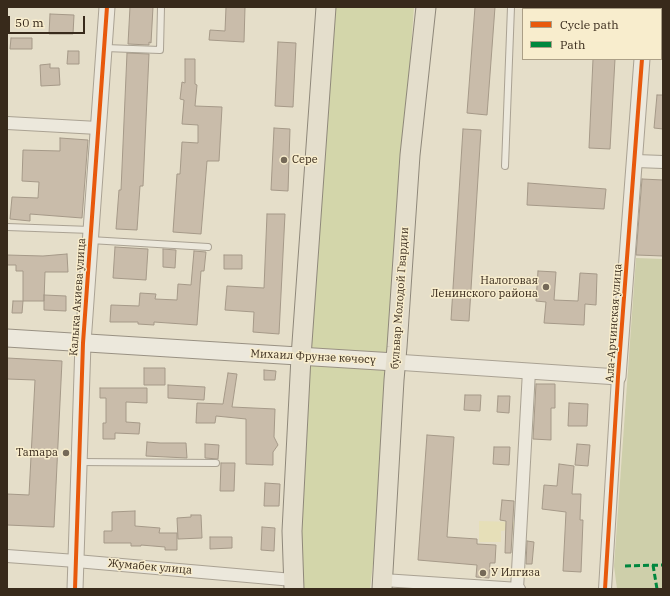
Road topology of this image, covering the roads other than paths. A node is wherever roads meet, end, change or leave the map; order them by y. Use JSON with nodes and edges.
{"nodes":[{"id":1,"x":107,"y":7,"type":"edge"},
{"id":2,"x":161,"y":7,"type":"edge"},
{"id":3,"x":326,"y":7,"type":"edge"},
{"id":4,"x":426,"y":7,"type":"edge"},
{"id":5,"x":511,"y":7,"type":"edge"},
{"id":6,"x":104,"y":48,"type":"junction"},
{"id":7,"x":642,"y":60,"type":"edge"},
{"id":8,"x":7,"y":123,"type":"edge"},
{"id":9,"x":98,"y":128,"type":"junction"},
{"id":10,"x":636,"y":161,"type":"junction"},
{"id":11,"x":663,"y":162,"type":"edge"},
{"id":12,"x":505,"y":166,"type":"dead end"},
{"id":13,"x":7,"y":227,"type":"edge"},
{"id":14,"x":91,"y":235,"type":"junction"},
{"id":15,"x":208,"y":247,"type":"dead end"},
{"id":16,"x":7,"y":338,"type":"edge"},
{"id":17,"x":83,"y":343,"type":"junction"},
{"id":18,"x":301,"y":357,"type":"junction"},
{"id":19,"x":396,"y":362,"type":"junction"},
{"id":20,"x":529,"y":371,"type":"junction"},
{"id":21,"x":618,"y":377,"type":"junction"},
{"id":22,"x":79,"y":462,"type":"junction"},
{"id":23,"x":216,"y":463,"type":"dead end"},
{"id":24,"x":7,"y":556,"type":"edge"},
{"id":25,"x":76,"y":560,"type":"junction"},
{"id":26,"x":293,"y":584,"type":"edge"},
{"id":27,"x":382,"y":584,"type":"edge"},
{"id":28,"x":75,"y":589,"type":"edge"},
{"id":29,"x":518,"y":589,"type":"edge"},
{"id":30,"x":605,"y":589,"type":"edge"}],
"edges":[{"from":1,"to":6,"type":"street","name":"Калыка Акиева улица"},
{"from":2,"to":6,"type":"lane"},
{"from":3,"to":18,"type":"main road"},
{"from":4,"to":19,"type":"main road","name":"бульвар Молодой Гвардии"},
{"from":5,"to":12,"type":"lane"},
{"from":6,"to":9,"type":"street","name":"Калыка Акиева улица"},
{"from":7,"to":10,"type":"street","name":"Ала-Арчинская улица"},
{"from":8,"to":9,"type":"street"},
{"from":9,"to":14,"type":"street","name":"Калыка Акиева улица"},
{"from":10,"to":11,"type":"street"},
{"from":10,"to":21,"type":"street","name":"Ала-Арчинская улица"},
{"from":13,"to":14,"type":"lane"},
{"from":14,"to":15,"type":"lane"},
{"from":14,"to":17,"type":"street","name":"Калыка Акиева улица"},
{"from":16,"to":17,"type":"main road","name":"Михаил Фрунзе көчөсү"},
{"from":17,"to":18,"type":"main road","name":"Михаил Фрунзе көчөсү"},
{"from":17,"to":22,"type":"street","name":"Калыка Акиева улица"},
{"from":18,"to":19,"type":"main road","name":"Михаил Фрунзе көчөсү"},
{"from":18,"to":26,"type":"main road"},
{"from":19,"to":20,"type":"street","name":"Михаил Фрунзе көчөсү"},
{"from":19,"to":27,"type":"main road","name":"бульвар Молодой Гвардии"},
{"from":20,"to":21,"type":"street","name":"Михаил Фрунзе көчөсү"},
{"from":20,"to":29,"type":"street"},
{"from":21,"to":30,"type":"street","name":"Ала-Арчинская улица"},
{"from":22,"to":23,"type":"lane"},
{"from":22,"to":25,"type":"street","name":"Калыка Акиева улица"},
{"from":24,"to":25,"type":"street","name":"Жумабек улица"},
{"from":25,"to":26,"type":"street","name":"Жумабек улица"},
{"from":25,"to":28,"type":"street","name":"Калыка Акиева улица"},
{"from":27,"to":29,"type":"street"}]}
